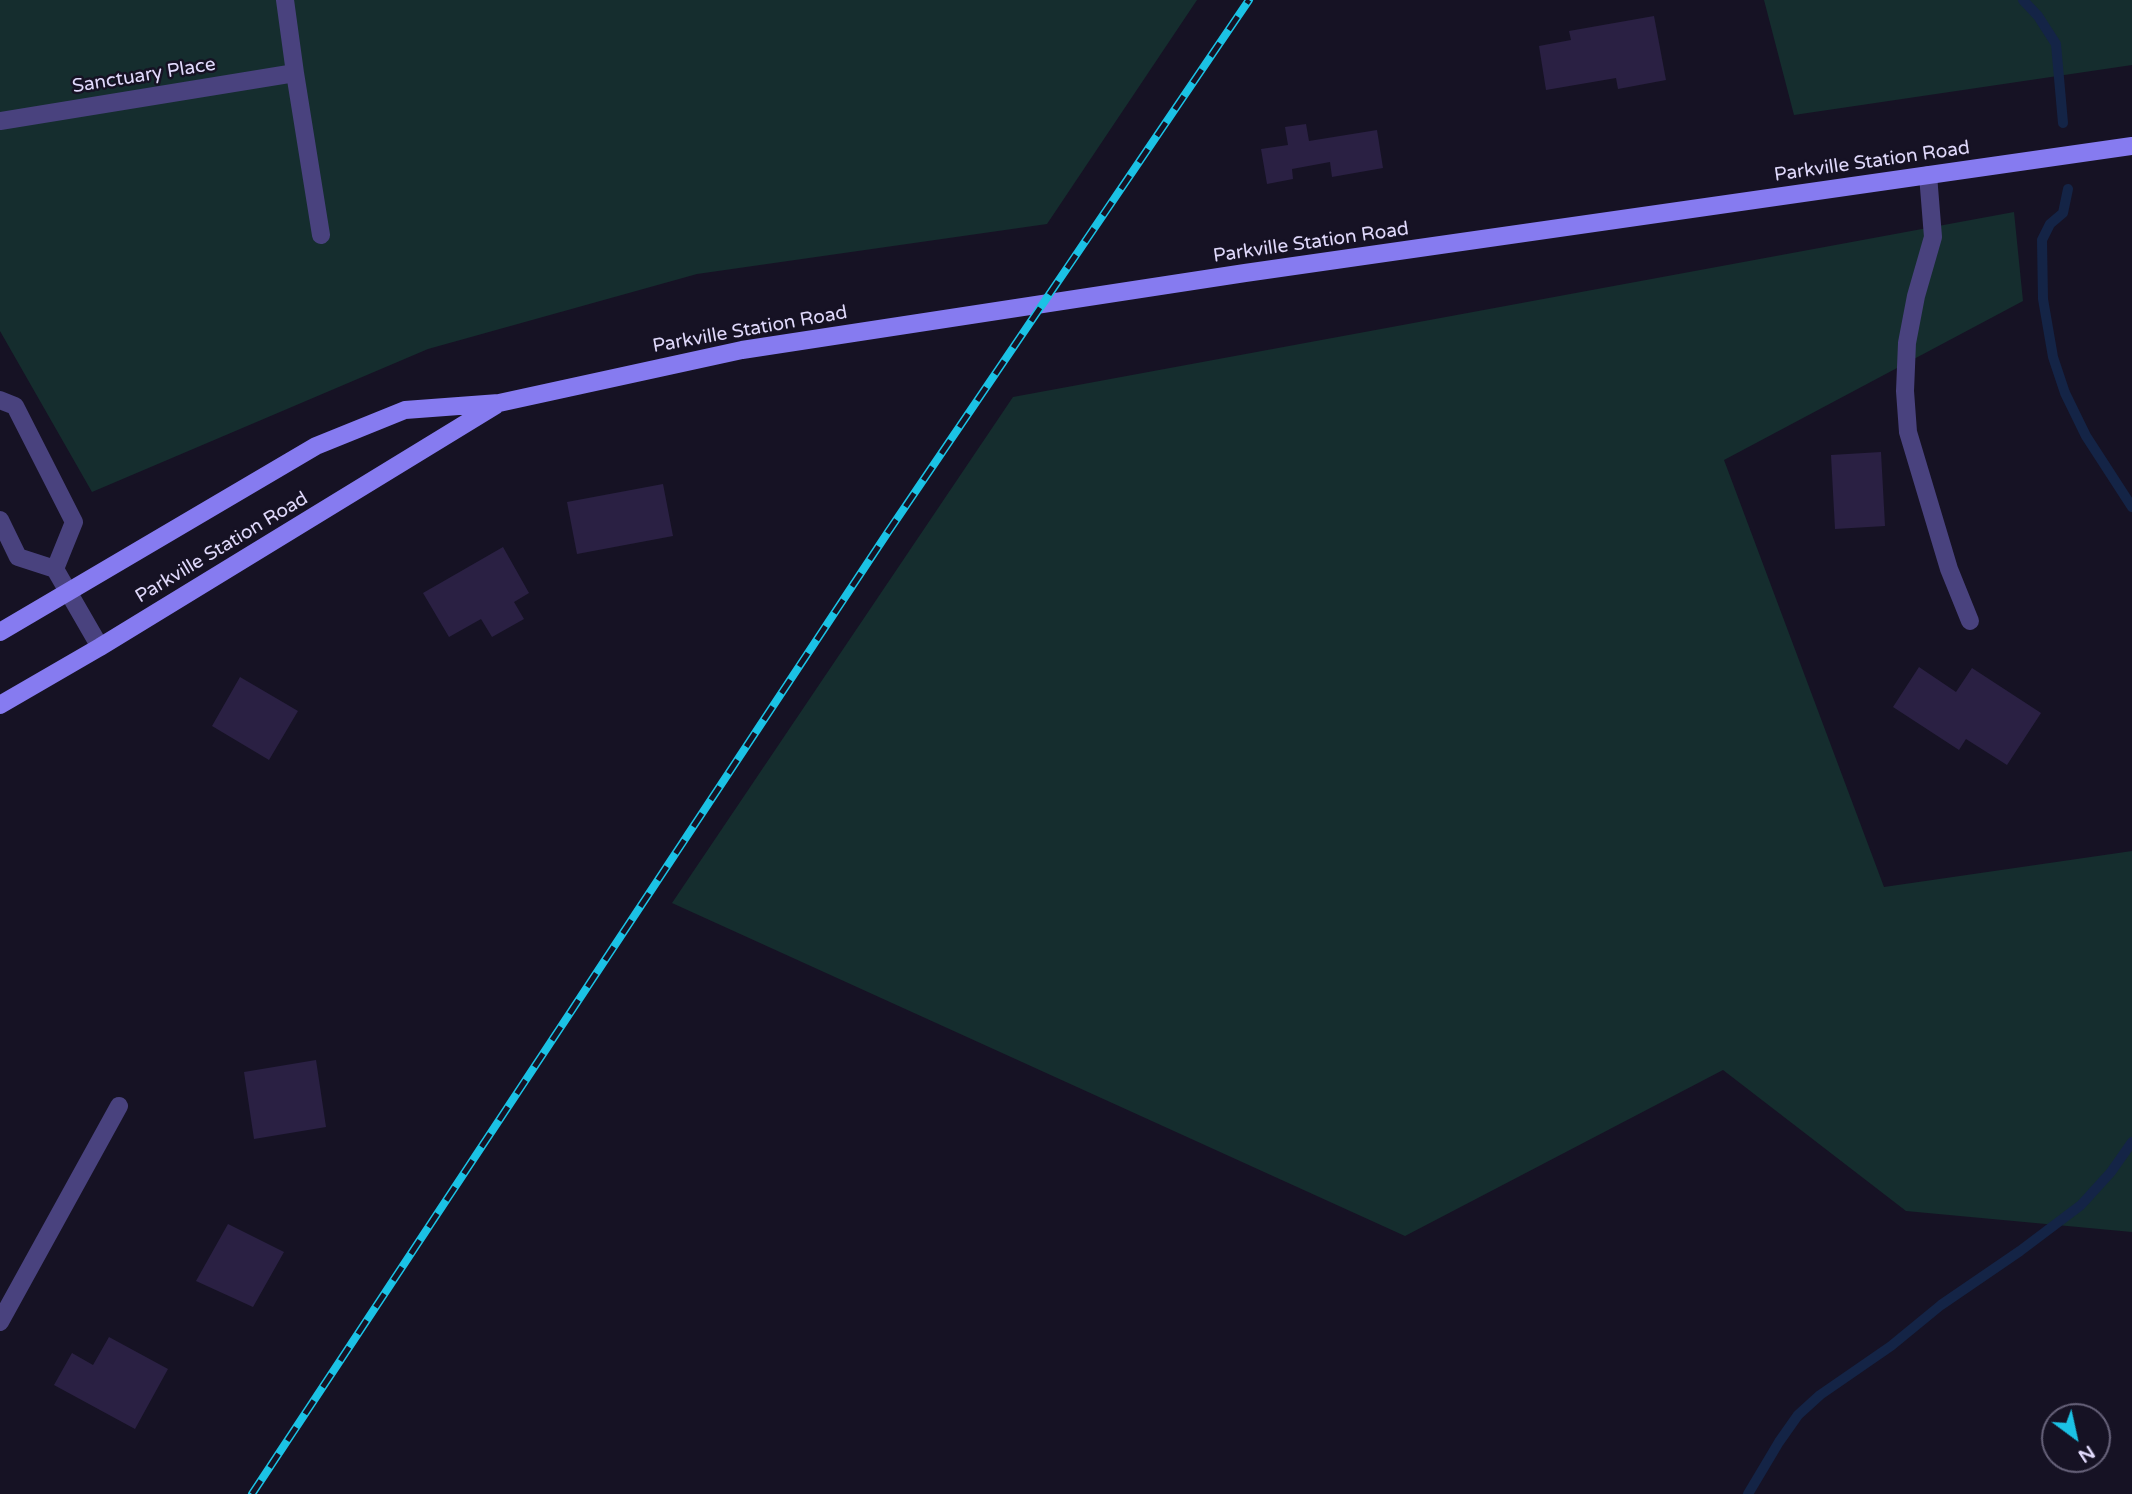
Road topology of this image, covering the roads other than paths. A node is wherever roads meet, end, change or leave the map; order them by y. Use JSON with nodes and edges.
{"nodes":[{"id":1,"x":285,"y":0,"type":"edge"},
{"id":2,"x":295,"y":73,"type":"junction"},
{"id":3,"x":0,"y":121,"type":"edge"},
{"id":4,"x":2132,"y":146,"type":"edge"},
{"id":5,"x":1928,"y":175,"type":"junction"},
{"id":6,"x":321,"y":235,"type":"dead end"},
{"id":7,"x":0,"y":400,"type":"edge"},
{"id":8,"x":499,"y":403,"type":"junction"},
{"id":9,"x":0,"y":520,"type":"edge"},
{"id":10,"x":55,"y":569,"type":"junction"},
{"id":11,"x":68,"y":591,"type":"junction"},
{"id":12,"x":1970,"y":621,"type":"dead end"},
{"id":13,"x":0,"y":632,"type":"edge"},
{"id":14,"x":100,"y":647,"type":"junction"},
{"id":15,"x":0,"y":705,"type":"edge"},
{"id":16,"x":119,"y":1106,"type":"dead end"},
{"id":17,"x":0,"y":1322,"type":"edge"}],
"edges":[{"from":1,"to":2,"type":"street"},
{"from":2,"to":3,"type":"street","name":"Sanctuary Place"},
{"from":2,"to":6,"type":"street"},
{"from":4,"to":5,"type":"main road","name":"Parkville Station Road"},
{"from":5,"to":8,"type":"main road","name":"Parkville Station Road"},
{"from":5,"to":12,"type":"street"},
{"from":7,"to":10,"type":"street"},
{"from":8,"to":11,"type":"main road","name":"Parkville Station Road"},
{"from":8,"to":14,"type":"main road","name":"Parkville Station Road"},
{"from":9,"to":10,"type":"street"},
{"from":10,"to":11,"type":"street"},
{"from":11,"to":13,"type":"main road","name":"Parkville Station Road"},
{"from":11,"to":14,"type":"street"},
{"from":14,"to":15,"type":"main road","name":"Parkville Station Road"},
{"from":16,"to":17,"type":"street"}]}
